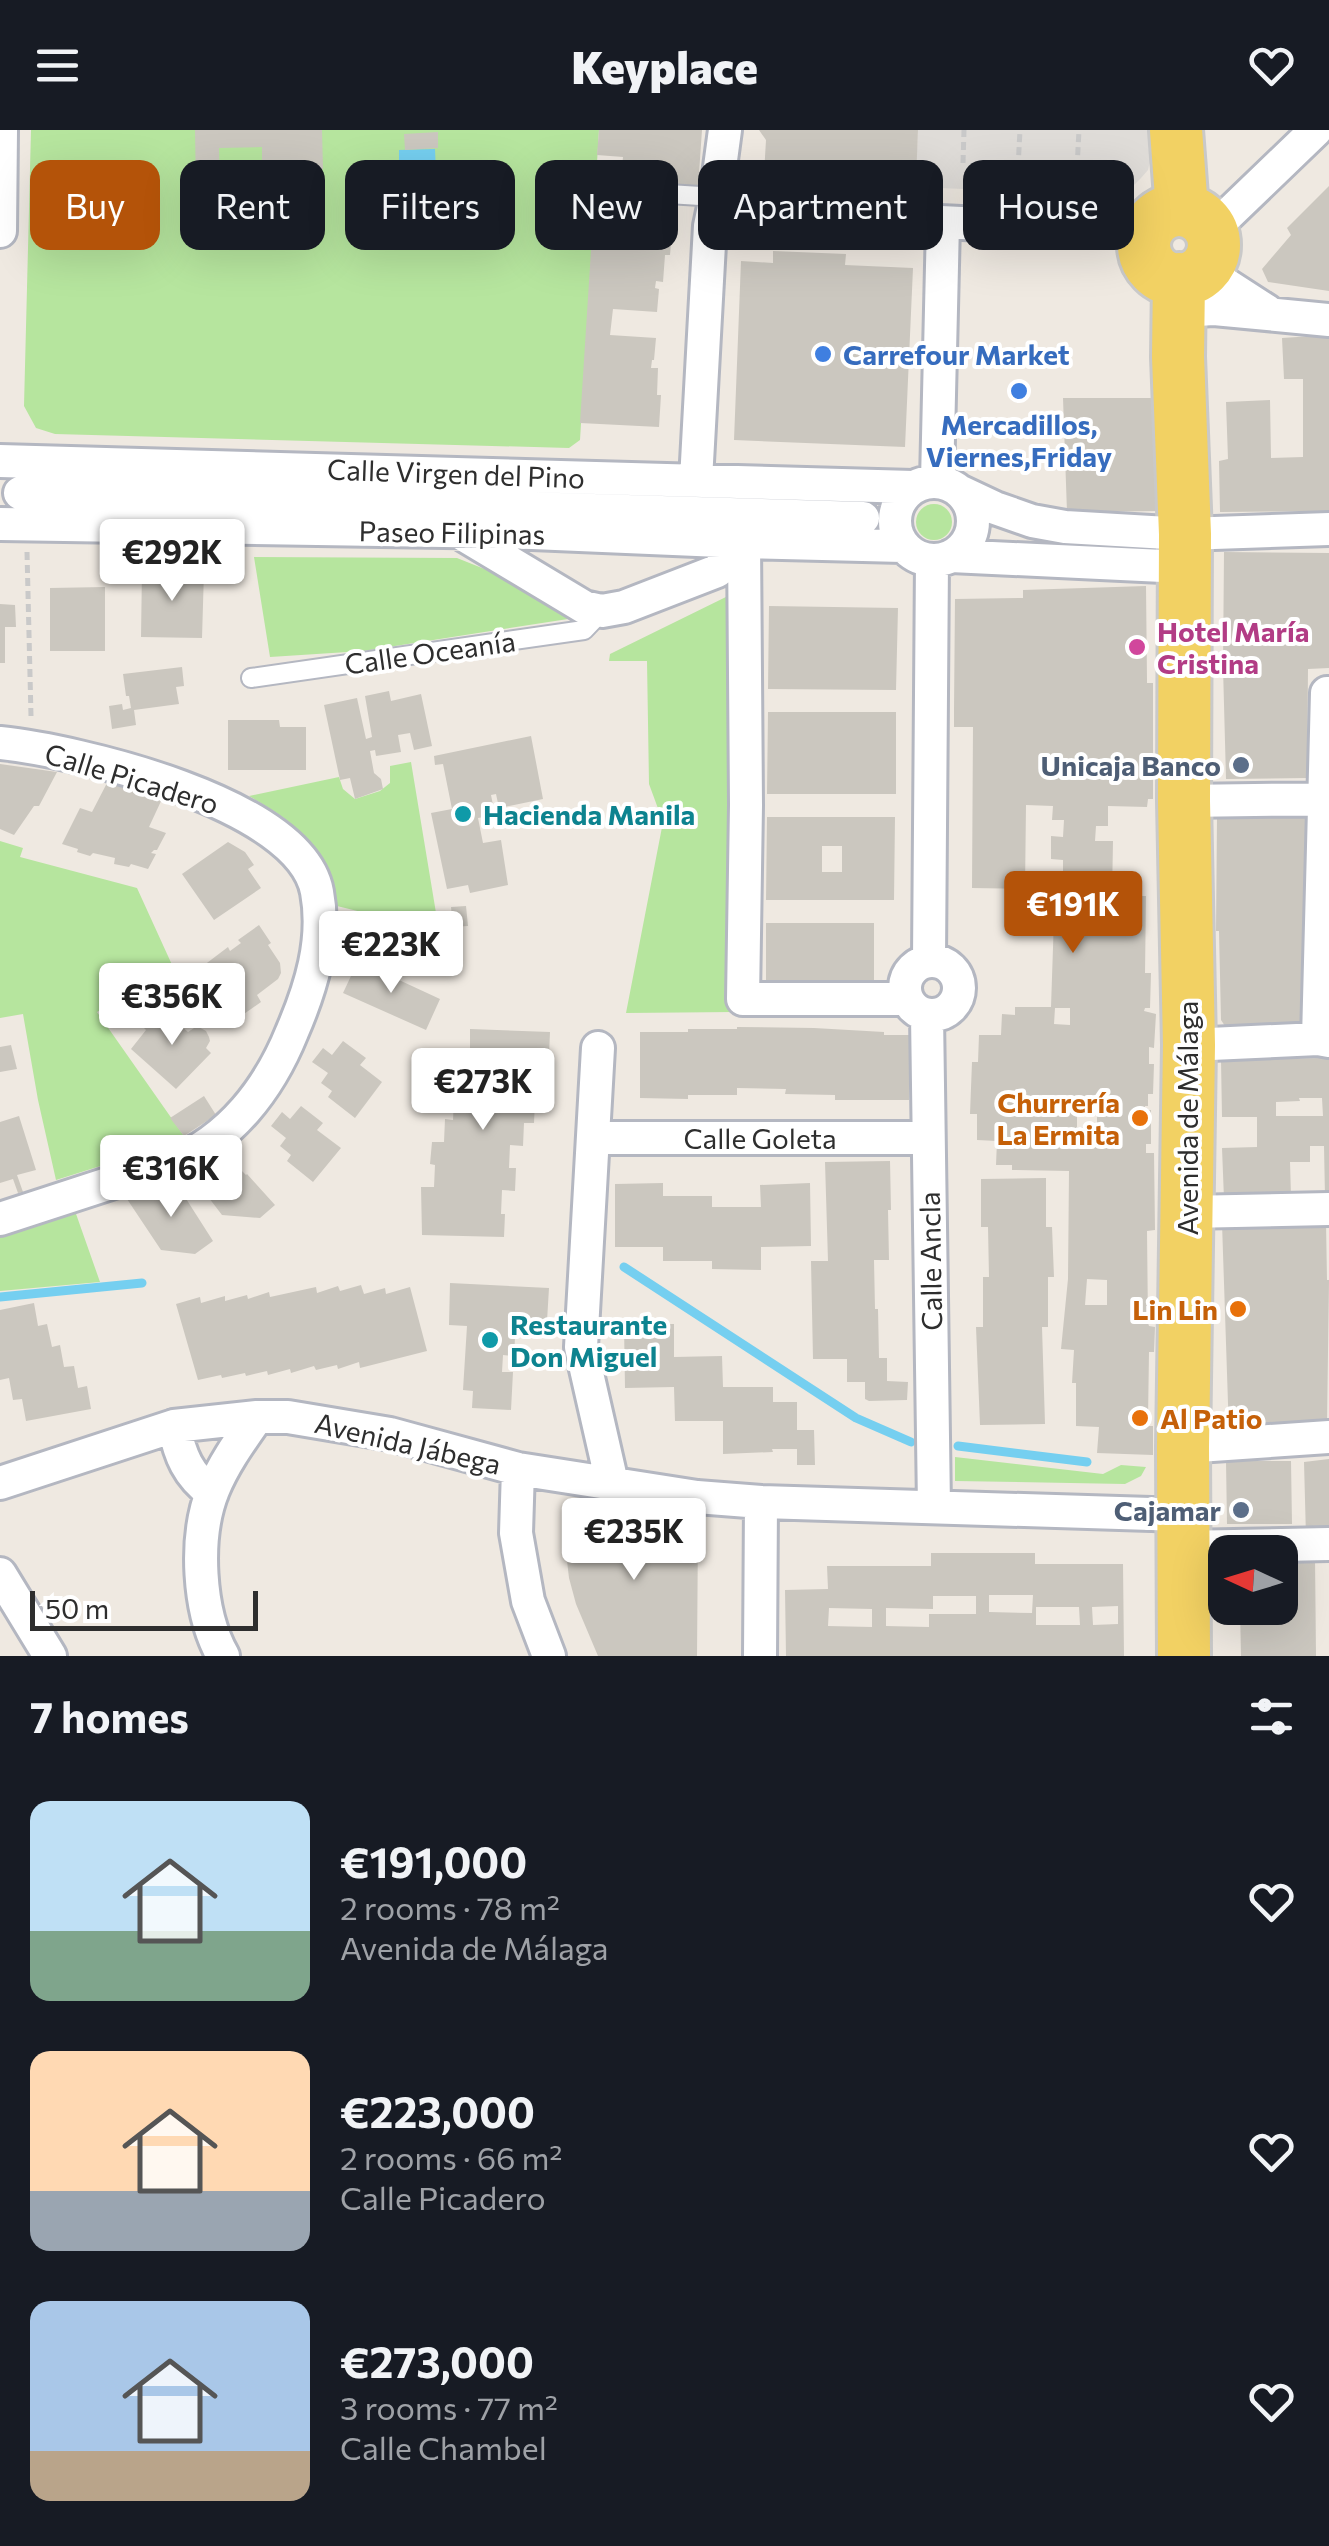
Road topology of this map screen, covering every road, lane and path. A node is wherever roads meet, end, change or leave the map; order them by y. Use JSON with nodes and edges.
{"nodes":[{"id":1,"x":1,"y":130,"type":"edge"},
{"id":2,"x":724,"y":130,"type":"edge"},
{"id":3,"x":964,"y":130,"type":"edge"},
{"id":4,"x":1020,"y":130,"type":"edge"},
{"id":5,"x":1079,"y":130,"type":"edge"},
{"id":6,"x":1176,"y":130,"type":"edge"},
{"id":7,"x":1316,"y":130,"type":"edge"},
{"id":8,"x":720,"y":160,"type":"edge"},
{"id":9,"x":963,"y":160,"type":"edge"},
{"id":10,"x":1018,"y":160,"type":"edge"},
{"id":11,"x":1077,"y":160,"type":"edge"},
{"id":12,"x":943,"y":222,"type":"edge"},
{"id":13,"x":0,"y":232,"type":"edge"},
{"id":14,"x":709,"y":250,"type":"edge"},
{"id":15,"x":942,"y":250,"type":"edge"},
{"id":16,"x":1184,"y":255,"type":"junction"},
{"id":17,"x":1275,"y":316,"type":"junction"},
{"id":18,"x":1329,"y":320,"type":"edge"},
{"id":19,"x":0,"y":460,"type":"edge"},
{"id":20,"x":696,"y":480,"type":"junction"},
{"id":21,"x":937,"y":487,"type":"junction"},
{"id":22,"x":16,"y":514,"type":"edge"},
{"id":23,"x":863,"y":518,"type":"dead end"},
{"id":24,"x":1329,"y":530,"type":"edge"},
{"id":25,"x":456,"y":531,"type":"junction"},
{"id":26,"x":744,"y":542,"type":"junction"},
{"id":27,"x":1199,"y":544,"type":"junction"},
{"id":28,"x":929,"y":554,"type":"junction"},
{"id":29,"x":602,"y":611,"type":"junction"},
{"id":30,"x":251,"y":678,"type":"dead end"},
{"id":31,"x":30,"y":692,"type":"dead end"},
{"id":32,"x":1327,"y":693,"type":"edge"},
{"id":33,"x":0,"y":744,"type":"edge"},
{"id":34,"x":1327,"y":799,"type":"edge"},
{"id":35,"x":1184,"y":801,"type":"junction"},
{"id":36,"x":930,"y":960,"type":"junction"},
{"id":37,"x":917,"y":1007,"type":"junction"},
{"id":38,"x":1323,"y":1040,"type":"edge"},
{"id":39,"x":1189,"y":1045,"type":"junction"},
{"id":40,"x":598,"y":1048,"type":"dead end"},
{"id":41,"x":593,"y":1138,"type":"junction"},
{"id":42,"x":928,"y":1138,"type":"junction"},
{"id":43,"x":1329,"y":1209,"type":"edge"},
{"id":44,"x":1188,"y":1212,"type":"junction"},
{"id":45,"x":0,"y":1219,"type":"edge"},
{"id":46,"x":257,"y":1417,"type":"junction"},
{"id":47,"x":174,"y":1426,"type":"junction"},
{"id":48,"x":1329,"y":1437,"type":"edge"},
{"id":49,"x":1183,"y":1447,"type":"junction"},
{"id":50,"x":518,"y":1469,"type":"junction"},
{"id":51,"x":0,"y":1483,"type":"edge"},
{"id":52,"x":612,"y":1483,"type":"junction"},
{"id":53,"x":212,"y":1493,"type":"junction"},
{"id":54,"x":761,"y":1502,"type":"junction"},
{"id":55,"x":934,"y":1507,"type":"junction"},
{"id":56,"x":1183,"y":1531,"type":"junction"},
{"id":57,"x":1329,"y":1544,"type":"edge"},
{"id":58,"x":0,"y":1574,"type":"edge"},
{"id":59,"x":50,"y":1656,"type":"edge"},
{"id":60,"x":223,"y":1656,"type":"edge"},
{"id":61,"x":549,"y":1656,"type":"edge"},
{"id":62,"x":760,"y":1656,"type":"edge"},
{"id":63,"x":1184,"y":1656,"type":"edge"}],
"edges":[{"from":1,"to":13,"type":"street"},
{"from":2,"to":8,"type":"street"},
{"from":3,"to":9,"type":"path"},
{"from":4,"to":10,"type":"path"},
{"from":5,"to":11,"type":"path"},
{"from":6,"to":16,"type":"main road","name":"Avenida de Málaga"},
{"from":7,"to":16,"type":"street"},
{"from":12,"to":16,"type":"street"},
{"from":14,"to":20,"type":"street"},
{"from":15,"to":21,"type":"street"},
{"from":16,"to":17,"type":"street"},
{"from":16,"to":17,"type":"street"},
{"from":16,"to":27,"type":"main road","name":"Avenida de Málaga"},
{"from":17,"to":18,"type":"street"},
{"from":19,"to":20,"type":"street","name":"Calle Virgen del Pino"},
{"from":20,"to":21,"type":"street","name":"Calle Virgen del Pino"},
{"from":21,"to":27,"type":"street"},
{"from":21,"to":28,"type":"street"},
{"from":21,"to":28,"type":"street"},
{"from":22,"to":23,"type":"street"},
{"from":22,"to":25,"type":"street","name":"Paseo Filipinas"},
{"from":22,"to":31,"type":"path"},
{"from":24,"to":27,"type":"street"},
{"from":25,"to":26,"type":"street","name":"Paseo Filipinas"},
{"from":25,"to":29,"type":"street"},
{"from":26,"to":28,"type":"street","name":"Paseo Filipinas"},
{"from":26,"to":29,"type":"street","name":"Calle Oceanía"},
{"from":26,"to":37,"type":"street"},
{"from":27,"to":28,"type":"street","name":"Paseo Filipinas"},
{"from":27,"to":35,"type":"main road","name":"Avenida de Málaga"},
{"from":28,"to":36,"type":"street"},
{"from":29,"to":30,"type":"lane","name":"Calle Oceanía"},
{"from":32,"to":34,"type":"street"},
{"from":33,"to":45,"type":"street","name":"Calle Picadero"},
{"from":34,"to":35,"type":"street"},
{"from":34,"to":38,"type":"street"},
{"from":35,"to":39,"type":"main road","name":"Avenida de Málaga"},
{"from":36,"to":37,"type":"street"},
{"from":36,"to":37,"type":"street"},
{"from":37,"to":42,"type":"street","name":"Calle Ancla"},
{"from":38,"to":39,"type":"street"},
{"from":39,"to":44,"type":"main road","name":"Avenida de Málaga"},
{"from":40,"to":41,"type":"street"},
{"from":41,"to":42,"type":"street","name":"Calle Goleta"},
{"from":41,"to":52,"type":"street"},
{"from":42,"to":55,"type":"street","name":"Calle Ancla"},
{"from":43,"to":44,"type":"street"},
{"from":44,"to":49,"type":"main road","name":"Avenida de Málaga"},
{"from":46,"to":47,"type":"street","name":"Avenida Jábega"},
{"from":46,"to":50,"type":"street","name":"Avenida Jábega"},
{"from":46,"to":53,"type":"street"},
{"from":47,"to":51,"type":"street","name":"Avenida Jábega"},
{"from":47,"to":53,"type":"street"},
{"from":48,"to":49,"type":"street"},
{"from":49,"to":56,"type":"main road","name":"Avenida de Málaga"},
{"from":50,"to":52,"type":"street","name":"Avenida Jábega"},
{"from":50,"to":61,"type":"street"},
{"from":52,"to":54,"type":"street","name":"Avenida Jábega"},
{"from":53,"to":60,"type":"street"},
{"from":54,"to":55,"type":"street","name":"Avenida Jábega"},
{"from":54,"to":62,"type":"street"},
{"from":55,"to":56,"type":"street","name":"Avenida Jábega"},
{"from":56,"to":57,"type":"street","name":"Avenida Jábega"},
{"from":56,"to":63,"type":"main road","name":"Avenida de Málaga"},
{"from":58,"to":59,"type":"street"}]}
